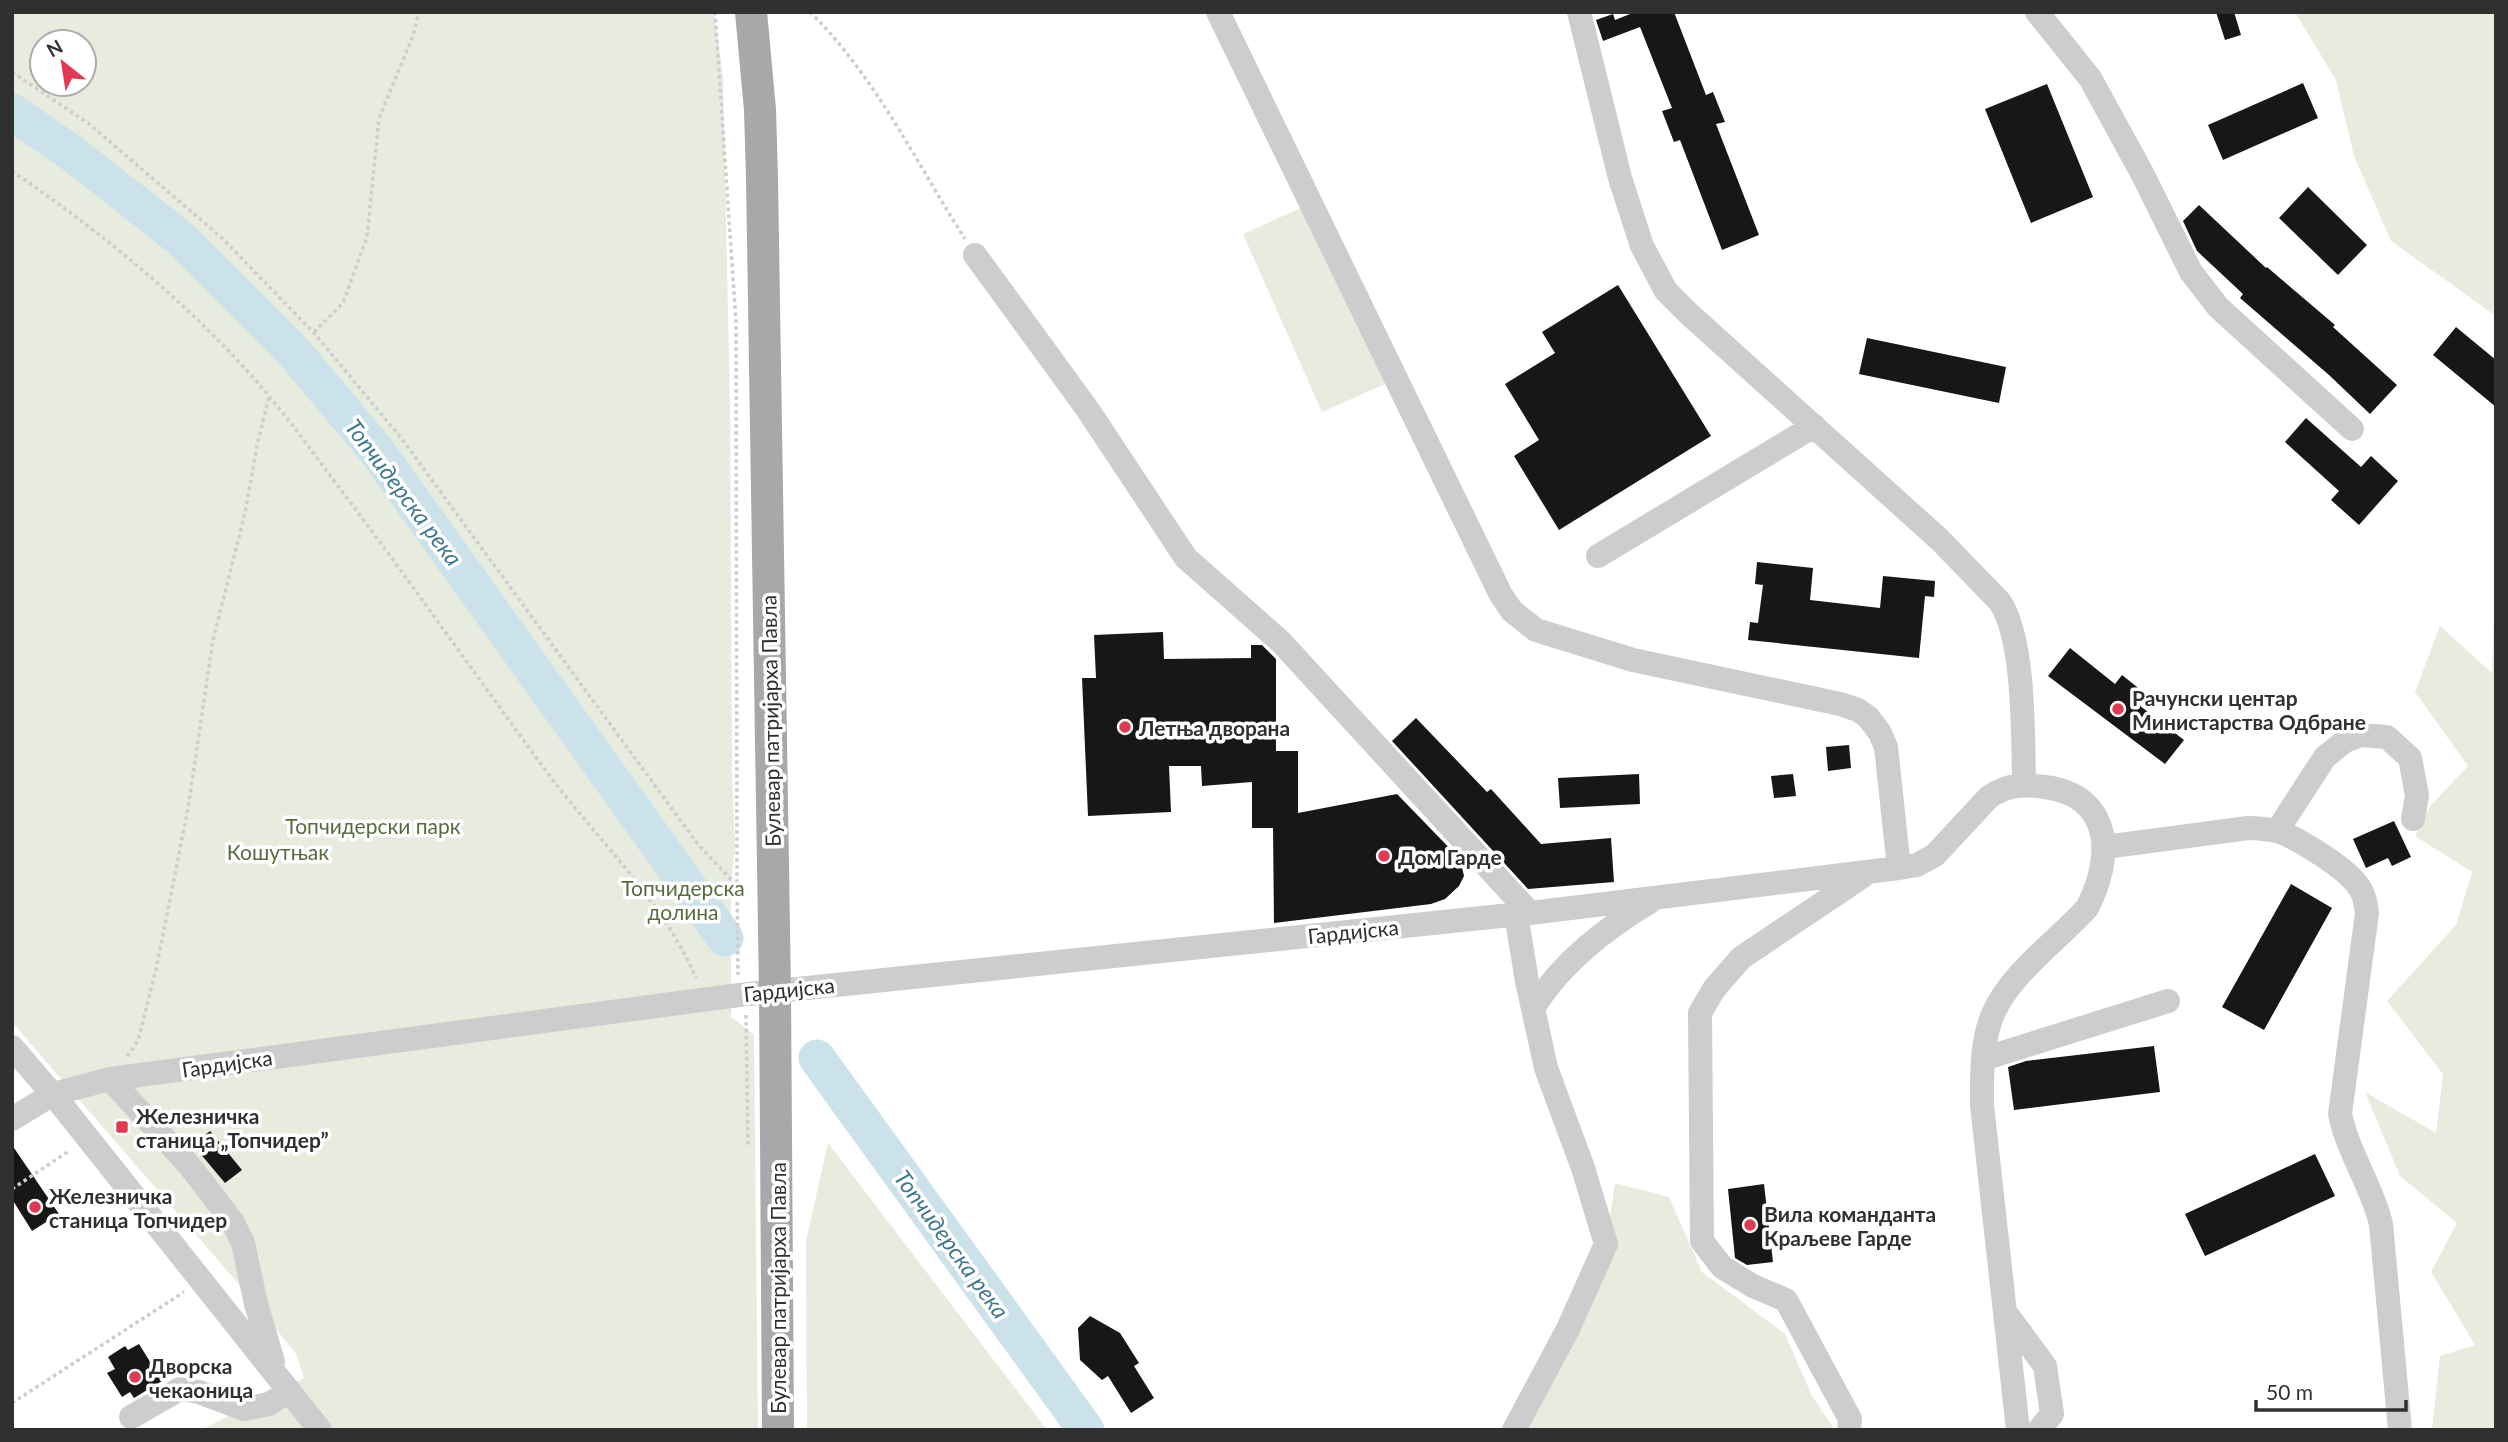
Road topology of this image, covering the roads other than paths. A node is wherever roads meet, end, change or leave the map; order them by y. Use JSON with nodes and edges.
{"nodes":[{"id":1,"x":751,"y":12,"type":"edge"},
{"id":2,"x":1218,"y":12,"type":"edge"},
{"id":3,"x":1579,"y":12,"type":"edge"},
{"id":4,"x":2037,"y":12,"type":"edge"},
{"id":5,"x":975,"y":255,"type":"road end"},
{"id":6,"x":1814,"y":426,"type":"junction"},
{"id":7,"x":2352,"y":429,"type":"dead end"},
{"id":8,"x":1598,"y":556,"type":"dead end"},
{"id":9,"x":2024,"y":785,"type":"junction"},
{"id":10,"x":2413,"y":818,"type":"dead end"},
{"id":11,"x":2277,"y":831,"type":"junction"},
{"id":12,"x":2105,"y":848,"type":"junction"},
{"id":13,"x":1899,"y":868,"type":"junction"},
{"id":14,"x":1869,"y":872,"type":"junction"},
{"id":15,"x":1657,"y":897,"type":"junction"},
{"id":16,"x":1523,"y":914,"type":"junction"},
{"id":17,"x":775,"y":990,"type":"junction"},
{"id":18,"x":2168,"y":1001,"type":"dead end"},
{"id":19,"x":1533,"y":1008,"type":"junction"},
{"id":20,"x":12,"y":1046,"type":"edge"},
{"id":21,"x":1983,"y":1059,"type":"junction"},
{"id":22,"x":110,"y":1079,"type":"junction"},
{"id":23,"x":53,"y":1094,"type":"junction"},
{"id":24,"x":12,"y":1119,"type":"edge"},
{"id":25,"x":2005,"y":1313,"type":"junction"},
{"id":26,"x":283,"y":1383,"type":"junction"},
{"id":27,"x":131,"y":1417,"type":"dead end"},
{"id":28,"x":320,"y":1430,"type":"edge"},
{"id":29,"x":778,"y":1430,"type":"edge"},
{"id":30,"x":1514,"y":1430,"type":"edge"},
{"id":31,"x":1849,"y":1430,"type":"edge"},
{"id":32,"x":2018,"y":1430,"type":"edge"},
{"id":33,"x":2039,"y":1430,"type":"edge"},
{"id":34,"x":2400,"y":1430,"type":"edge"}],
"edges":[{"from":1,"to":17,"type":"main road","name":"Булевар патријарха Павла"},
{"from":2,"to":13,"type":"street"},
{"from":3,"to":6,"type":"street"},
{"from":4,"to":7,"type":"street"},
{"from":5,"to":16,"type":"street"},
{"from":6,"to":8,"type":"street"},
{"from":6,"to":9,"type":"street"},
{"from":9,"to":12,"type":"street"},
{"from":9,"to":13,"type":"street","name":"Гардијска"},
{"from":10,"to":11,"type":"street"},
{"from":11,"to":12,"type":"street"},
{"from":11,"to":34,"type":"street"},
{"from":12,"to":21,"type":"street"},
{"from":13,"to":14,"type":"street","name":"Гардијска"},
{"from":14,"to":15,"type":"street","name":"Гардијска"},
{"from":14,"to":31,"type":"street"},
{"from":15,"to":16,"type":"street","name":"Гардијска"},
{"from":15,"to":19,"type":"street"},
{"from":16,"to":17,"type":"street","name":"Гардијска"},
{"from":16,"to":19,"type":"street"},
{"from":17,"to":22,"type":"street","name":"Гардијска"},
{"from":17,"to":29,"type":"main road","name":"Булевар патријарха Павла"},
{"from":18,"to":21,"type":"street"},
{"from":19,"to":30,"type":"street"},
{"from":20,"to":23,"type":"street"},
{"from":21,"to":25,"type":"street"},
{"from":22,"to":23,"type":"street","name":"Гардијска"},
{"from":22,"to":26,"type":"street"},
{"from":23,"to":24,"type":"street","name":"Гардијска"},
{"from":23,"to":26,"type":"street"},
{"from":25,"to":32,"type":"street"},
{"from":25,"to":33,"type":"street"},
{"from":26,"to":27,"type":"street"},
{"from":26,"to":28,"type":"street"}]}
